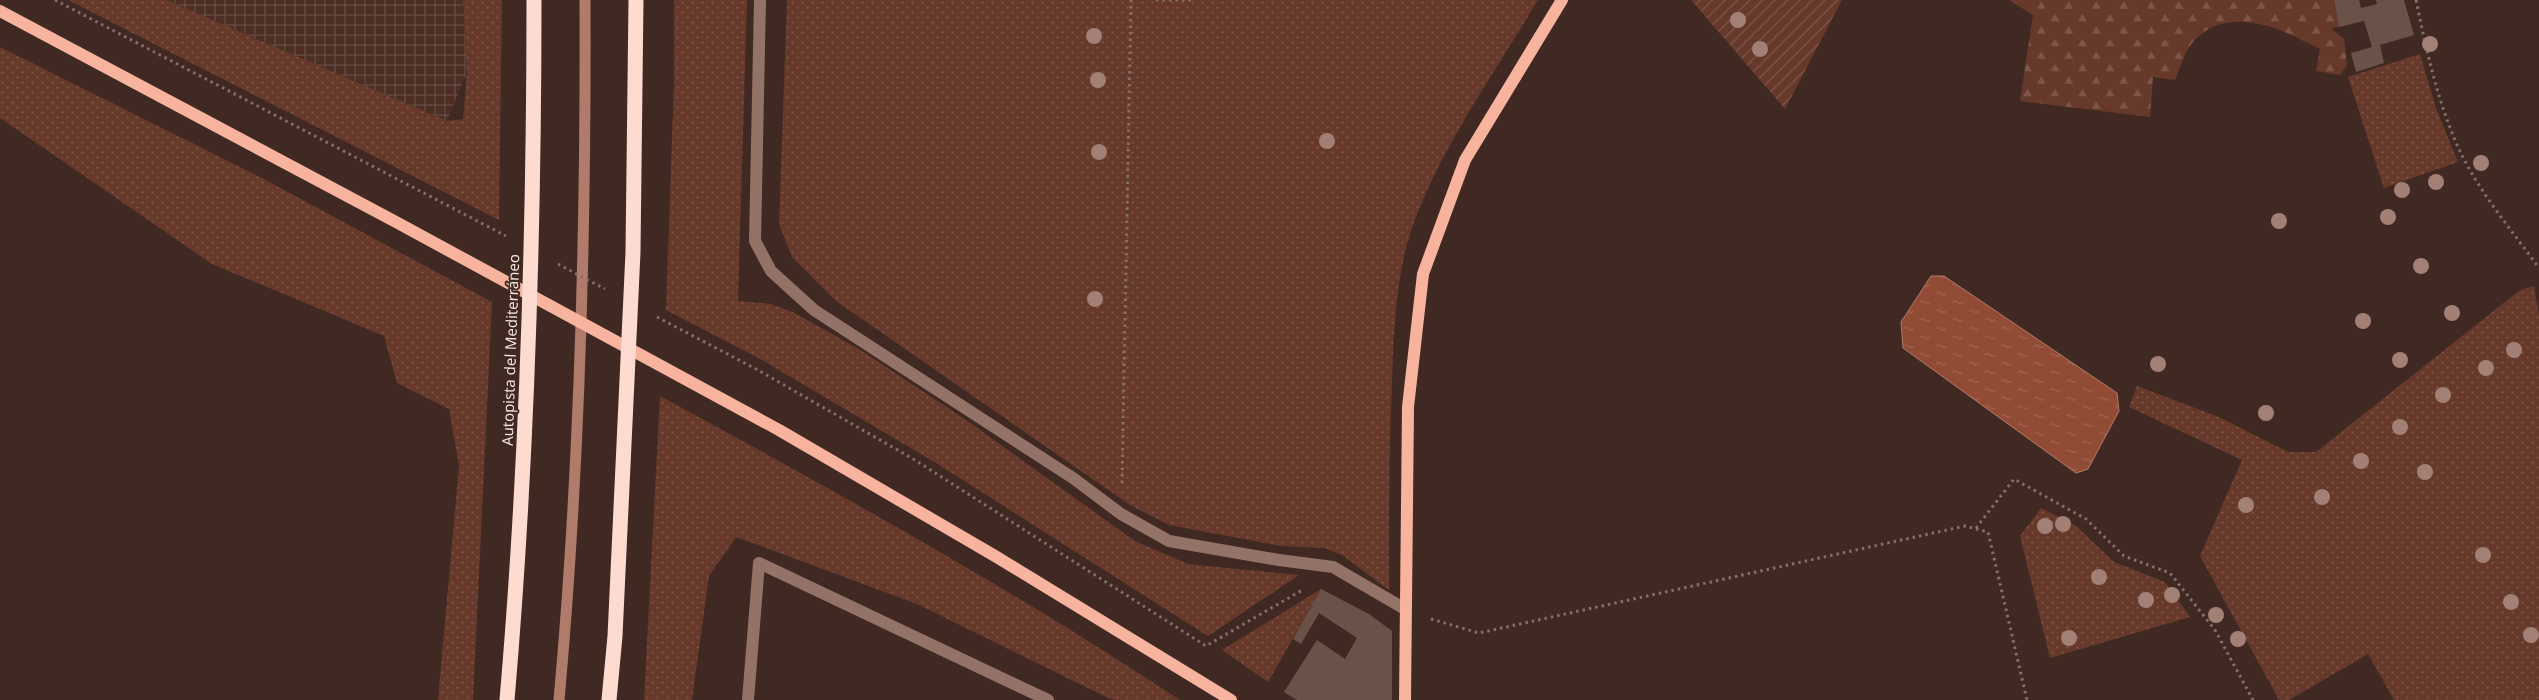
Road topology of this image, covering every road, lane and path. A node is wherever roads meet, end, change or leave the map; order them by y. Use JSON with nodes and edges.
{"nodes":[{"id":1,"x":55,"y":0,"type":"edge"},
{"id":2,"x":534,"y":0,"type":"edge"},
{"id":3,"x":636,"y":0,"type":"edge"},
{"id":4,"x":760,"y":0,"type":"edge"},
{"id":5,"x":1131,"y":0,"type":"edge"},
{"id":6,"x":1156,"y":0,"type":"edge"},
{"id":7,"x":1193,"y":0,"type":"edge"},
{"id":8,"x":1562,"y":0,"type":"edge"},
{"id":9,"x":2416,"y":0,"type":"edge"},
{"id":10,"x":0,"y":11,"type":"edge"},
{"id":11,"x":510,"y":238,"type":"dead end"},
{"id":12,"x":554,"y":262,"type":"dead end"},
{"id":13,"x":2539,"y":268,"type":"edge"},
{"id":14,"x":606,"y":290,"type":"dead end"},
{"id":15,"x":650,"y":313,"type":"dead end"},
{"id":16,"x":1121,"y":514,"type":"junction"},
{"id":17,"x":1976,"y":529,"type":"junction"},
{"id":18,"x":1310,"y":585,"type":"dead end"},
{"id":19,"x":1405,"y":609,"type":"junction"},
{"id":20,"x":507,"y":700,"type":"edge"},
{"id":21,"x":609,"y":700,"type":"edge"},
{"id":22,"x":748,"y":700,"type":"edge"},
{"id":23,"x":1048,"y":700,"type":"edge"},
{"id":24,"x":1231,"y":700,"type":"edge"},
{"id":25,"x":1405,"y":700,"type":"edge"},
{"id":26,"x":2027,"y":700,"type":"edge"},
{"id":27,"x":2253,"y":700,"type":"edge"}],
"edges":[{"from":1,"to":11,"type":"path"},
{"from":2,"to":20,"type":"highway","name":"Autopista del Mediterráneo"},
{"from":3,"to":21,"type":"highway"},
{"from":4,"to":16,"type":"street"},
{"from":5,"to":16,"type":"path"},
{"from":6,"to":7,"type":"path"},
{"from":8,"to":19,"type":"main road"},
{"from":9,"to":13,"type":"path"},
{"from":10,"to":24,"type":"main road"},
{"from":12,"to":14,"type":"path"},
{"from":15,"to":18,"type":"path"},
{"from":16,"to":19,"type":"street"},
{"from":17,"to":19,"type":"path"},
{"from":17,"to":26,"type":"path"},
{"from":17,"to":27,"type":"path"},
{"from":19,"to":25,"type":"main road"},
{"from":22,"to":23,"type":"street"}]}
